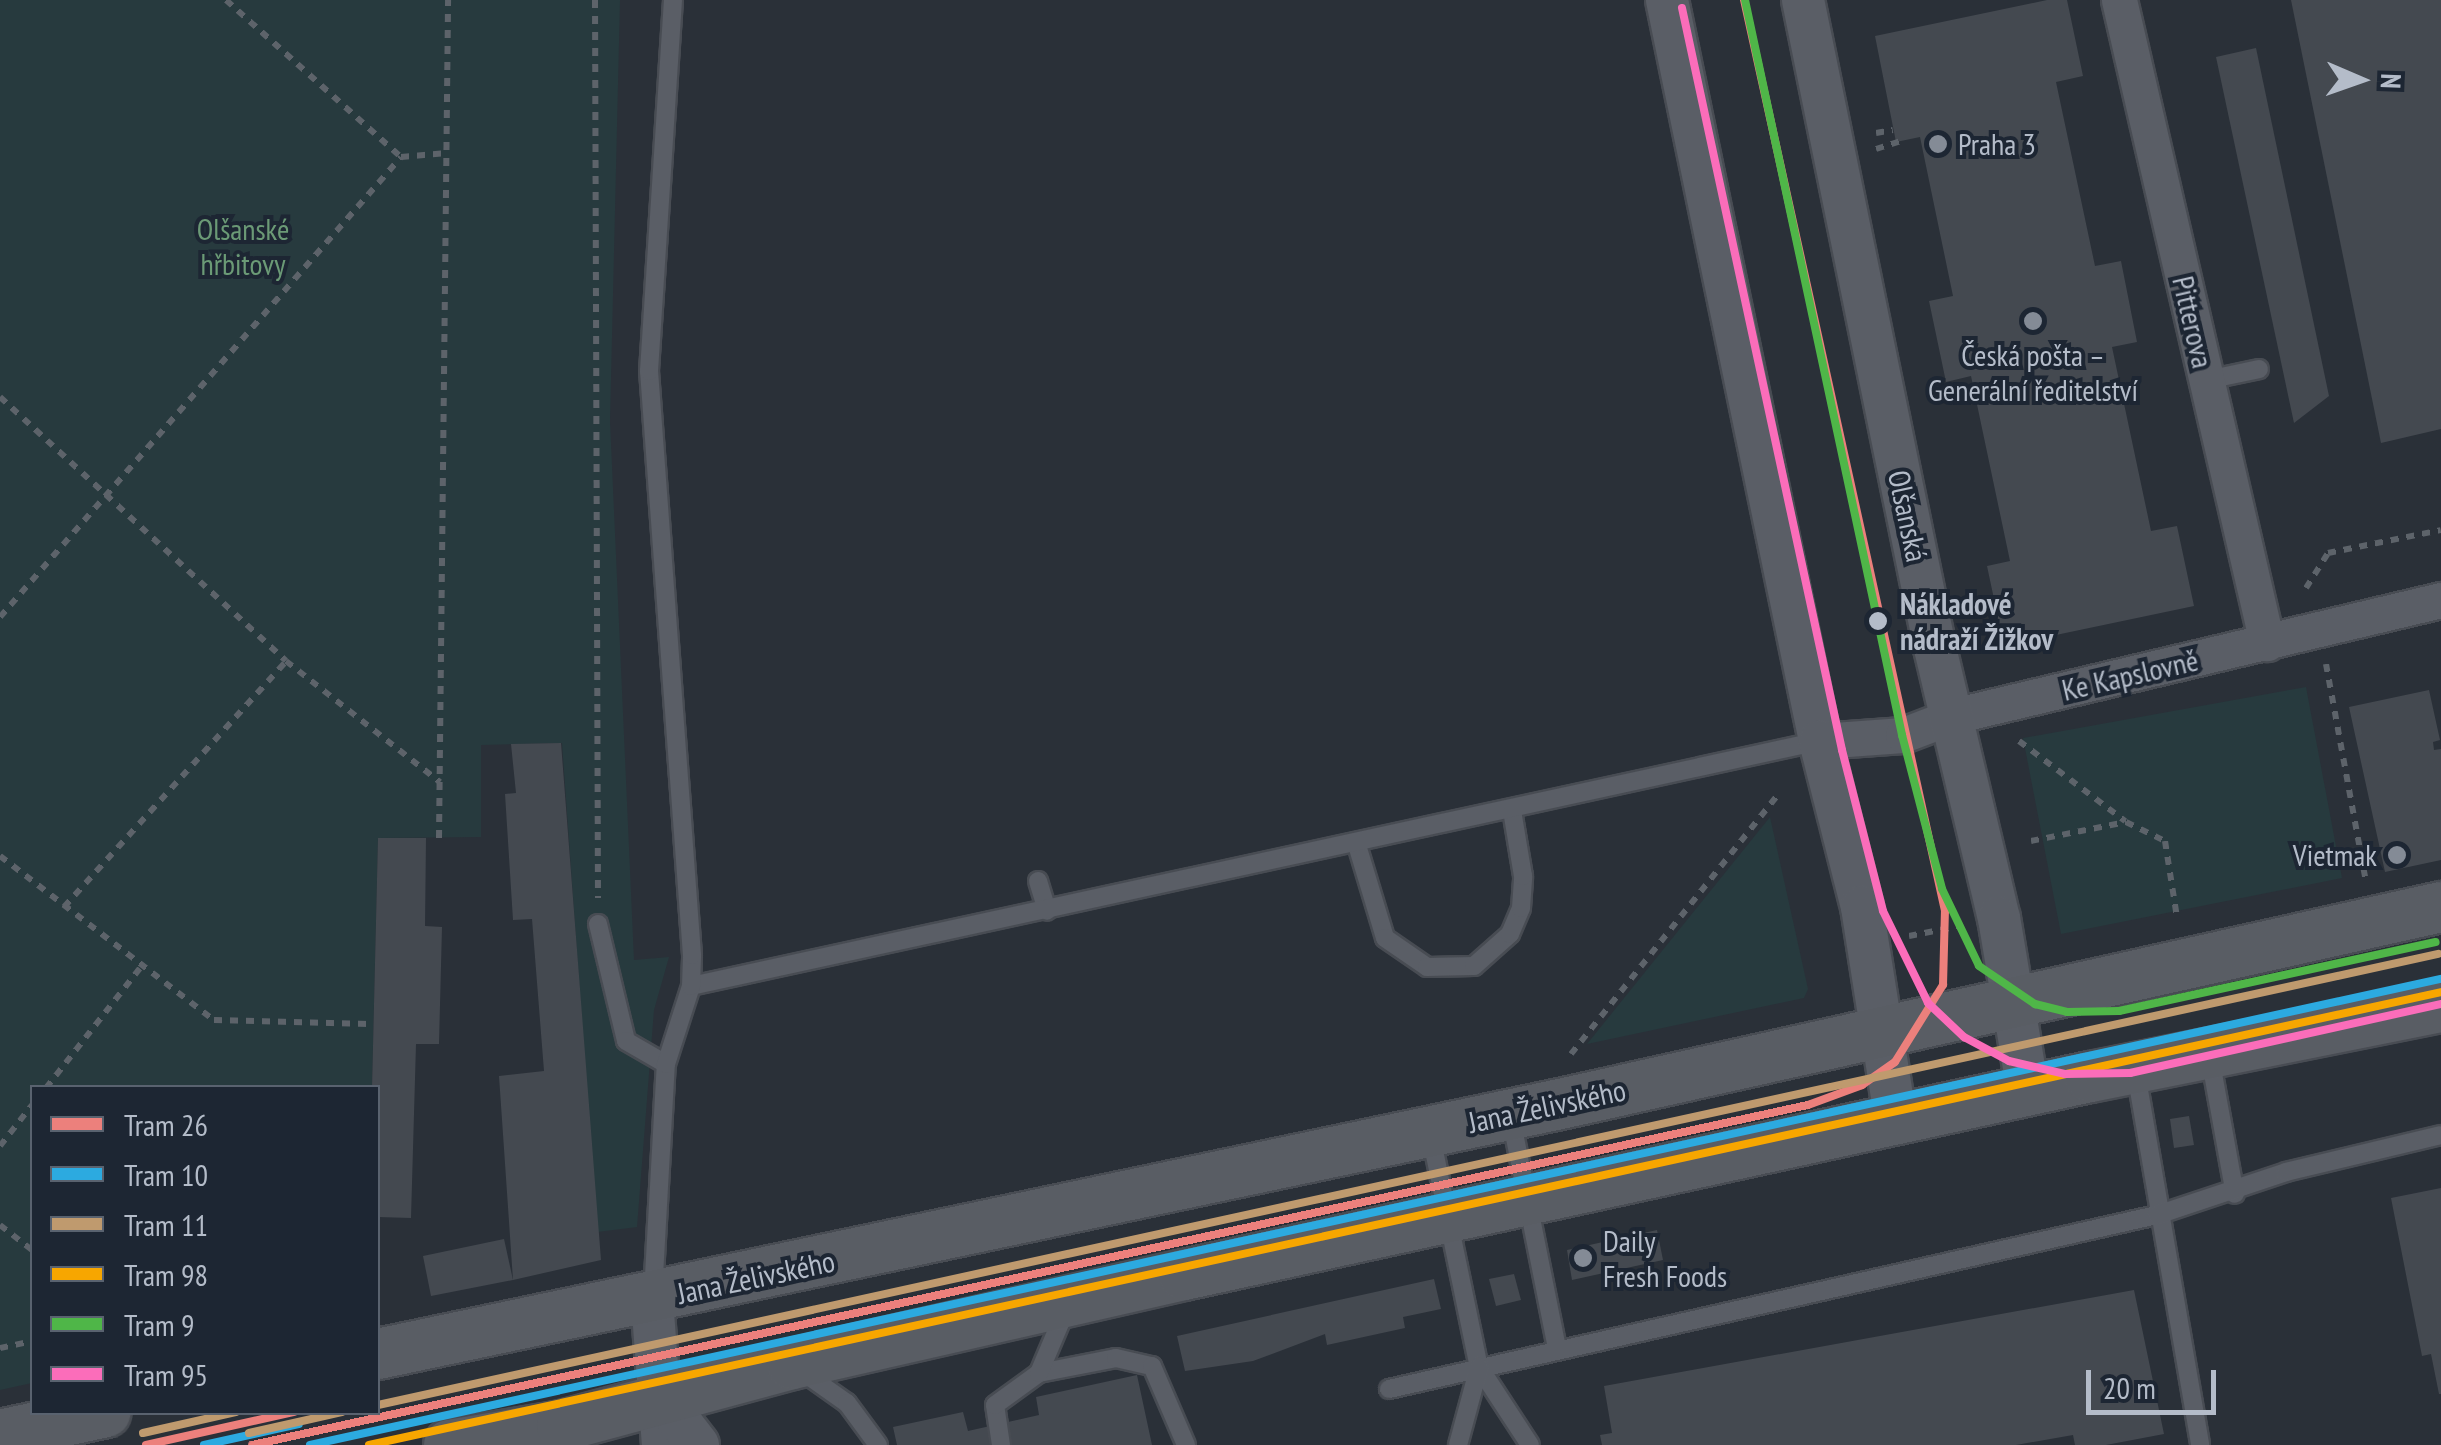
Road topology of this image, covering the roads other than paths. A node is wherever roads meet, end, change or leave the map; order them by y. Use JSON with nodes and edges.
{"nodes":[{"id":1,"x":673,"y":0,"type":"edge"},
{"id":2,"x":1667,"y":0,"type":"edge"},
{"id":3,"x":1803,"y":0,"type":"edge"},
{"id":4,"x":2120,"y":0,"type":"edge"},
{"id":5,"x":2259,"y":369,"type":"dead end"},
{"id":6,"x":2207,"y":380,"type":"junction"},
{"id":7,"x":2441,"y":600,"type":"edge"},
{"id":8,"x":2267,"y":644,"type":"junction"},
{"id":9,"x":1953,"y":716,"type":"junction"},
{"id":10,"x":1820,"y":741,"type":"junction"},
{"id":11,"x":1512,"y":810,"type":"junction"},
{"id":12,"x":1357,"y":845,"type":"junction"},
{"id":13,"x":1038,"y":881,"type":"dead end"},
{"id":14,"x":2441,"y":908,"type":"edge"},
{"id":15,"x":1048,"y":911,"type":"junction"},
{"id":16,"x":598,"y":924,"type":"road end"},
{"id":17,"x":691,"y":986,"type":"junction"},
{"id":18,"x":2016,"y":1005,"type":"junction"},
{"id":19,"x":2441,"y":1007,"type":"edge"},
{"id":20,"x":1877,"y":1033,"type":"junction"},
{"id":21,"x":2209,"y":1055,"type":"junction"},
{"id":22,"x":666,"y":1064,"type":"junction"},
{"id":23,"x":2135,"y":1067,"type":"junction"},
{"id":24,"x":2028,"y":1090,"type":"junction"},
{"id":25,"x":1510,"y":1114,"type":"junction"},
{"id":26,"x":1896,"y":1121,"type":"junction"},
{"id":27,"x":1430,"y":1130,"type":"junction"},
{"id":28,"x":2441,"y":1135,"type":"edge"},
{"id":29,"x":2235,"y":1194,"type":"junction"},
{"id":30,"x":1528,"y":1201,"type":"junction"},
{"id":31,"x":2158,"y":1215,"type":"junction"},
{"id":32,"x":1448,"y":1218,"type":"junction"},
{"id":33,"x":652,"y":1299,"type":"junction"},
{"id":34,"x":1069,"y":1301,"type":"junction"},
{"id":35,"x":1557,"y":1348,"type":"junction"},
{"id":36,"x":380,"y":1354,"type":"edge"},
{"id":37,"x":792,"y":1364,"type":"junction"},
{"id":38,"x":1479,"y":1367,"type":"junction"},
{"id":39,"x":1039,"y":1374,"type":"junction"},
{"id":40,"x":1389,"y":1389,"type":"dead end"},
{"id":41,"x":92,"y":1415,"type":"edge"},
{"id":42,"x":663,"y":1423,"type":"edge"},
{"id":43,"x":0,"y":1435,"type":"edge"},
{"id":44,"x":449,"y":1445,"type":"edge"},
{"id":45,"x":698,"y":1445,"type":"edge"},
{"id":46,"x":878,"y":1445,"type":"edge"},
{"id":47,"x":1002,"y":1445,"type":"edge"},
{"id":48,"x":1186,"y":1445,"type":"edge"},
{"id":49,"x":1458,"y":1445,"type":"edge"},
{"id":50,"x":1530,"y":1445,"type":"edge"},
{"id":51,"x":2200,"y":1445,"type":"edge"}],
"edges":[{"from":1,"to":17,"type":"lane"},
{"from":2,"to":10,"type":"street"},
{"from":3,"to":9,"type":"street","name":"Olšanská"},
{"from":4,"to":6,"type":"street","name":"Pitterova"},
{"from":5,"to":6,"type":"lane"},
{"from":6,"to":8,"type":"street","name":"Pitterova"},
{"from":7,"to":8,"type":"street","name":"Ke Kapslovně"},
{"from":8,"to":9,"type":"street","name":"Ke Kapslovně"},
{"from":9,"to":10,"type":"street","name":"Ke Kapslovně"},
{"from":9,"to":18,"type":"street","name":"Olšanská"},
{"from":10,"to":11,"type":"lane"},
{"from":10,"to":20,"type":"street"},
{"from":11,"to":12,"type":"lane"},
{"from":11,"to":12,"type":"lane"},
{"from":12,"to":15,"type":"lane"},
{"from":13,"to":15,"type":"lane"},
{"from":14,"to":18,"type":"main road","name":"Jana Želivského"},
{"from":15,"to":17,"type":"lane"},
{"from":16,"to":22,"type":"lane"},
{"from":17,"to":22,"type":"lane"},
{"from":18,"to":20,"type":"main road","name":"Jana Želivského"},
{"from":18,"to":24,"type":"street","name":"Olšanská"},
{"from":19,"to":21,"type":"main road"},
{"from":20,"to":25,"type":"main road","name":"Jana Želivského"},
{"from":20,"to":26,"type":"street"},
{"from":21,"to":23,"type":"main road"},
{"from":21,"to":29,"type":"lane"},
{"from":22,"to":33,"type":"lane"},
{"from":23,"to":24,"type":"main road"},
{"from":23,"to":31,"type":"lane"},
{"from":24,"to":26,"type":"main road"},
{"from":25,"to":27,"type":"main road","name":"Jana Želivského"},
{"from":25,"to":30,"type":"lane"},
{"from":26,"to":30,"type":"main road"},
{"from":27,"to":32,"type":"lane"},
{"from":27,"to":33,"type":"main road","name":"Jana Želivského"},
{"from":28,"to":29,"type":"lane"},
{"from":29,"to":31,"type":"lane"},
{"from":30,"to":32,"type":"main road"},
{"from":30,"to":35,"type":"lane"},
{"from":31,"to":35,"type":"lane"},
{"from":31,"to":51,"type":"lane"},
{"from":32,"to":34,"type":"main road"},
{"from":32,"to":38,"type":"lane"},
{"from":33,"to":36,"type":"main road","name":"Jana Želivského"},
{"from":33,"to":42,"type":"street","name":"Jana Želivského"},
{"from":34,"to":37,"type":"main road"},
{"from":34,"to":39,"type":"lane"},
{"from":35,"to":38,"type":"lane"},
{"from":37,"to":42,"type":"main road"},
{"from":37,"to":46,"type":"lane"},
{"from":38,"to":40,"type":"lane"},
{"from":38,"to":49,"type":"lane"},
{"from":38,"to":50,"type":"lane"},
{"from":39,"to":47,"type":"lane"},
{"from":39,"to":48,"type":"lane"},
{"from":41,"to":43,"type":"main road"},
{"from":42,"to":44,"type":"main road"},
{"from":42,"to":45,"type":"street"}]}
